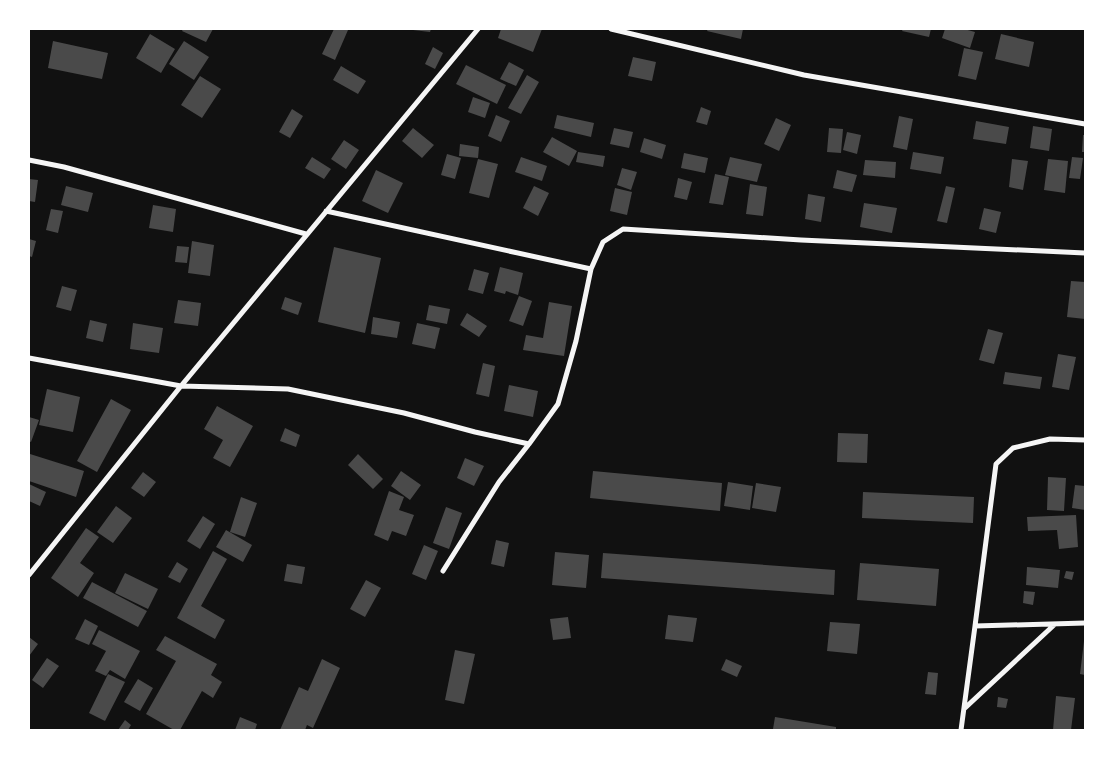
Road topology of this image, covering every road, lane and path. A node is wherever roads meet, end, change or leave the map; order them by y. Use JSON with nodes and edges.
{"nodes":[{"id":1,"x":478,"y":29,"type":"edge"},
{"id":2,"x":611,"y":29,"type":"edge"},
{"id":3,"x":1085,"y":124,"type":"edge"},
{"id":4,"x":29,"y":160,"type":"edge"},
{"id":5,"x":326,"y":211,"type":"junction"},
{"id":6,"x":306,"y":234,"type":"junction"},
{"id":7,"x":1085,"y":253,"type":"edge"},
{"id":8,"x":592,"y":269,"type":"junction"},
{"id":9,"x":29,"y":358,"type":"edge"},
{"id":10,"x":181,"y":386,"type":"junction"},
{"id":11,"x":1085,"y":440,"type":"edge"},
{"id":12,"x":528,"y":444,"type":"junction"},
{"id":13,"x":443,"y":571,"type":"dead end"},
{"id":14,"x":29,"y":575,"type":"edge"},
{"id":15,"x":1085,"y":623,"type":"edge"},
{"id":16,"x":1054,"y":625,"type":"junction"},
{"id":17,"x":975,"y":626,"type":"junction"},
{"id":18,"x":964,"y":708,"type":"junction"},
{"id":19,"x":961,"y":730,"type":"edge"}],
"edges":[{"from":1,"to":5,"type":"street"},
{"from":2,"to":3,"type":"street"},
{"from":4,"to":6,"type":"street"},
{"from":5,"to":6,"type":"street"},
{"from":5,"to":8,"type":"street"},
{"from":6,"to":10,"type":"street"},
{"from":7,"to":8,"type":"street"},
{"from":8,"to":12,"type":"street"},
{"from":9,"to":10,"type":"street"},
{"from":10,"to":12,"type":"street"},
{"from":10,"to":14,"type":"street"},
{"from":11,"to":17,"type":"street"},
{"from":12,"to":13,"type":"street"},
{"from":15,"to":16,"type":"street"},
{"from":16,"to":17,"type":"street"},
{"from":16,"to":18,"type":"street"},
{"from":17,"to":18,"type":"street"},
{"from":18,"to":19,"type":"street"}]}
